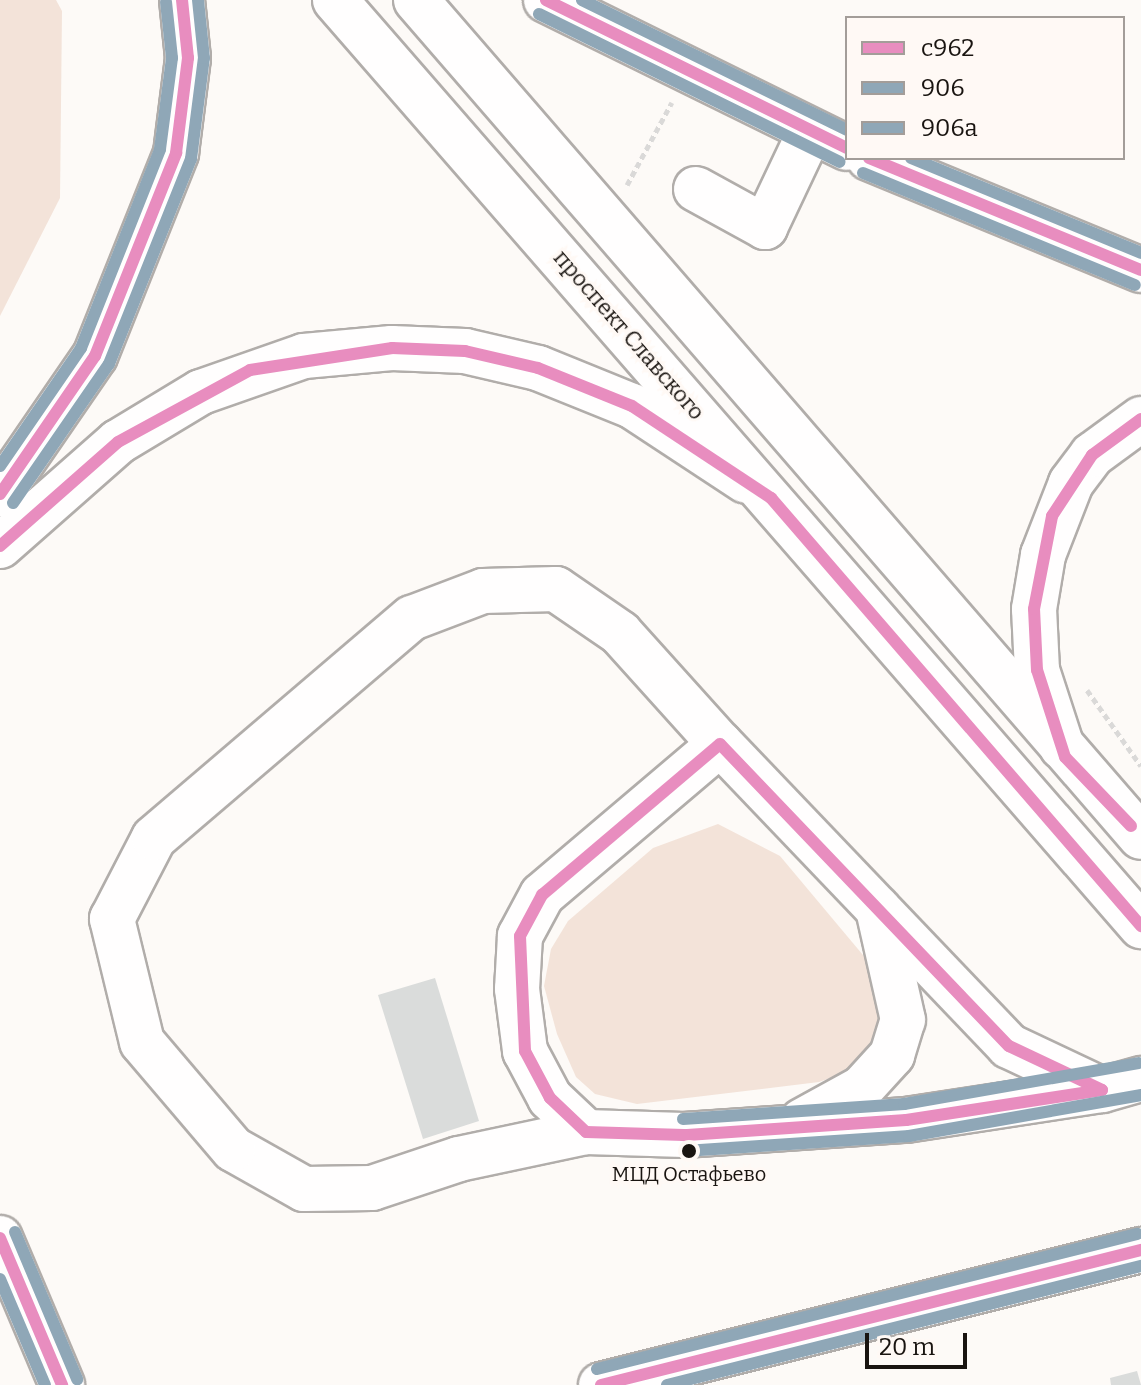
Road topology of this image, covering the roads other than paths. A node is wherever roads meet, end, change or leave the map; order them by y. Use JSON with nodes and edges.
{"nodes":[{"id":1,"x":182,"y":0,"type":"edge"},
{"id":2,"x":335,"y":0,"type":"edge"},
{"id":3,"x":416,"y":0,"type":"edge"},
{"id":4,"x":546,"y":0,"type":"edge"},
{"id":5,"x":828,"y":140,"type":"edge"},
{"id":6,"x":874,"y":160,"type":"edge"},
{"id":7,"x":696,"y":189,"type":"dead end"},
{"id":8,"x":1141,"y":270,"type":"edge"},
{"id":9,"x":1141,"y":419,"type":"edge"},
{"id":10,"x":0,"y":494,"type":"edge"},
{"id":11,"x":771,"y":498,"type":"junction"},
{"id":12,"x":0,"y":546,"type":"edge"},
{"id":13,"x":720,"y":744,"type":"junction"},
{"id":14,"x":1065,"y":757,"type":"junction"},
{"id":15,"x":1141,"y":837,"type":"edge"},
{"id":16,"x":877,"y":906,"type":"junction"},
{"id":17,"x":1141,"y":926,"type":"edge"},
{"id":18,"x":1121,"y":1085,"type":"edge"},
{"id":19,"x":789,"y":1127,"type":"junction"},
{"id":20,"x":586,"y":1132,"type":"junction"},
{"id":21,"x":0,"y":1238,"type":"edge"},
{"id":22,"x":1141,"y":1250,"type":"edge"},
{"id":23,"x":62,"y":1385,"type":"edge"},
{"id":24,"x":601,"y":1385,"type":"edge"}],
"edges":[{"from":1,"to":10,"type":"street"},
{"from":2,"to":11,"type":"street","name":"проспект Славского"},
{"from":3,"to":14,"type":"street"},
{"from":4,"to":5,"type":"street"},
{"from":5,"to":7,"type":"street"},
{"from":6,"to":8,"type":"street"},
{"from":9,"to":14,"type":"street"},
{"from":11,"to":12,"type":"street"},
{"from":11,"to":17,"type":"street","name":"проспект Славского"},
{"from":13,"to":16,"type":"street"},
{"from":13,"to":20,"type":"street"},
{"from":13,"to":20,"type":"street"},
{"from":14,"to":15,"type":"street"},
{"from":16,"to":18,"type":"street"},
{"from":16,"to":19,"type":"street"},
{"from":18,"to":19,"type":"street"},
{"from":19,"to":20,"type":"street"},
{"from":21,"to":23,"type":"street"},
{"from":22,"to":24,"type":"street"}]}
